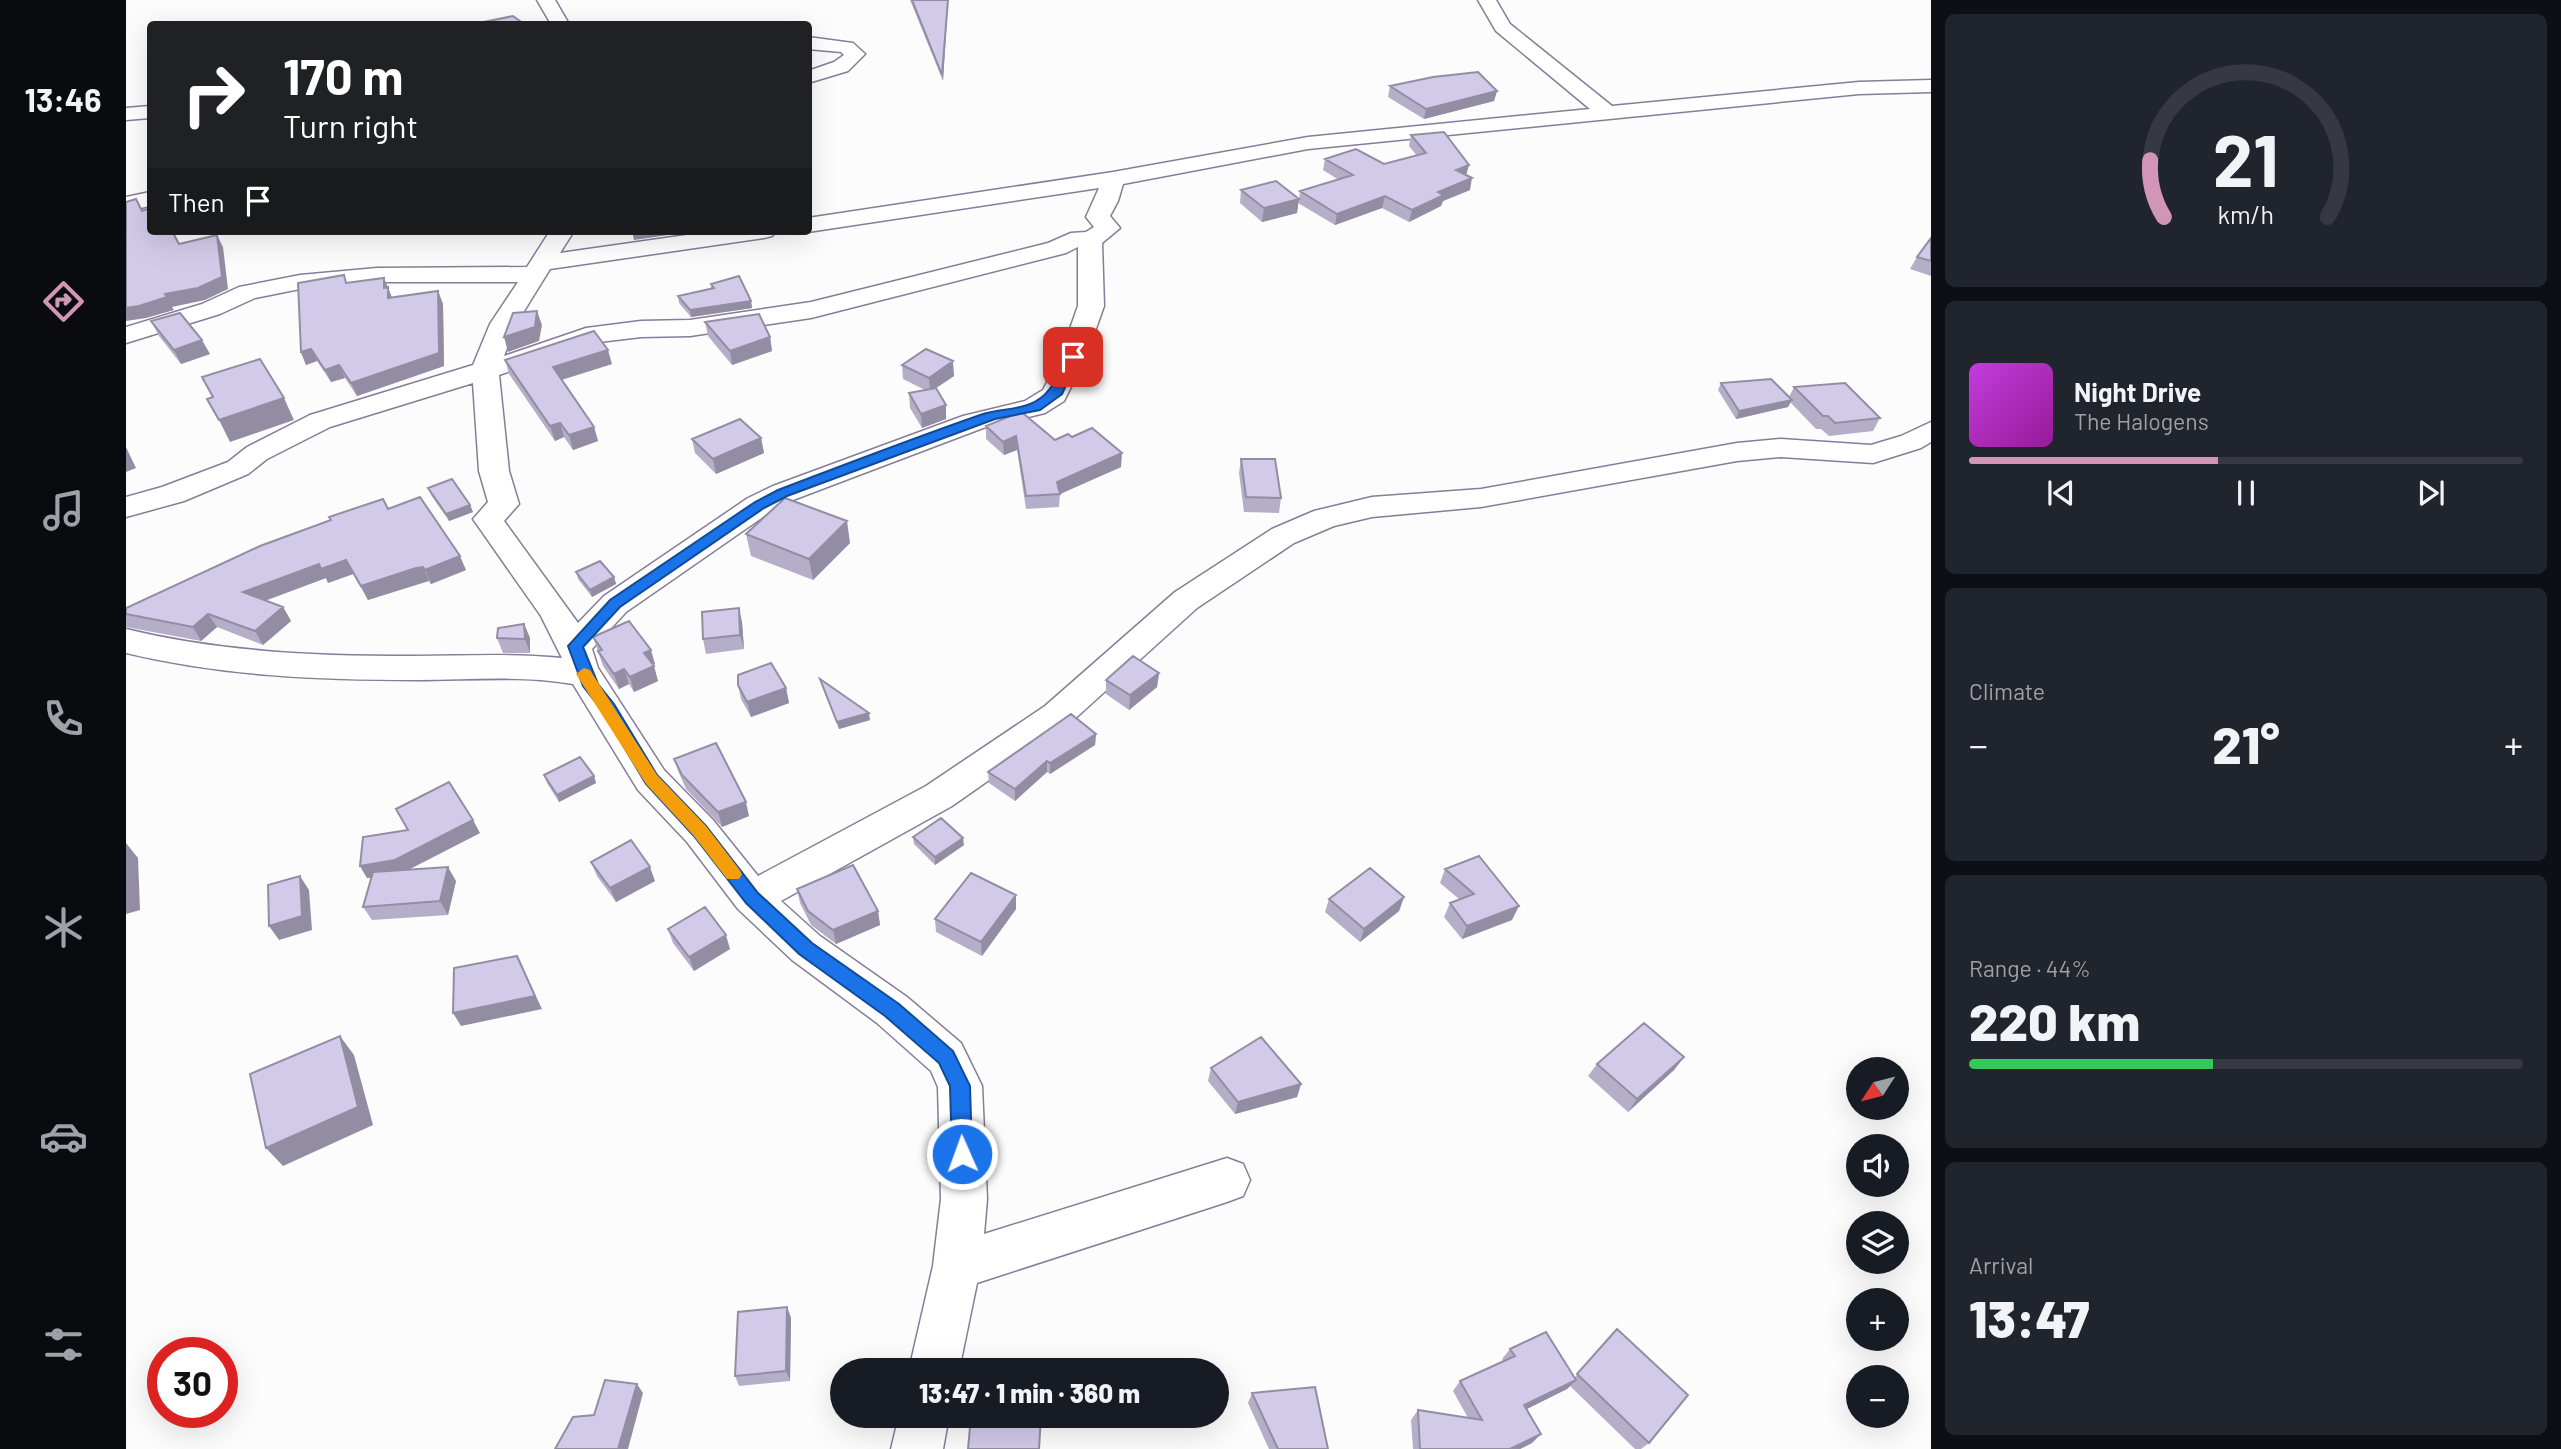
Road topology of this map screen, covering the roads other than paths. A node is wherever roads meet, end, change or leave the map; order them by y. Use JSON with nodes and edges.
{"nodes":[{"id":1,"x":546,"y":0,"type":"edge"},
{"id":2,"x":1487,"y":0,"type":"edge"},
{"id":3,"x":557,"y":21,"type":"edge"},
{"id":4,"x":812,"y":43,"type":"edge"},
{"id":5,"x":812,"y":76,"type":"edge"},
{"id":6,"x":1931,"y":86,"type":"edge"},
{"id":7,"x":147,"y":112,"type":"edge"},
{"id":8,"x":126,"y":114,"type":"edge"},
{"id":9,"x":1609,"y":114,"type":"junction"},
{"id":10,"x":1113,"y":179,"type":"junction"},
{"id":11,"x":147,"y":200,"type":"edge"},
{"id":12,"x":126,"y":204,"type":"edge"},
{"id":13,"x":812,"y":224,"type":"edge"},
{"id":14,"x":560,"y":235,"type":"edge"},
{"id":15,"x":740,"y":235,"type":"edge"},
{"id":16,"x":1090,"y":240,"type":"junction"},
{"id":17,"x":539,"y":268,"type":"junction"},
{"id":18,"x":126,"y":335,"type":"edge"},
{"id":19,"x":485,"y":370,"type":"junction"},
{"id":20,"x":1931,"y":430,"type":"edge"},
{"id":21,"x":126,"y":507,"type":"edge"},
{"id":22,"x":126,"y":641,"type":"edge"},
{"id":23,"x":580,"y":660,"type":"junction"},
{"id":24,"x":752,"y":898,"type":"junction"},
{"id":25,"x":1227,"y":1180,"type":"dead end"},
{"id":26,"x":957,"y":1266,"type":"junction"},
{"id":27,"x":937,"y":1358,"type":"edge"},
{"id":28,"x":921,"y":1428,"type":"edge"},
{"id":29,"x":917,"y":1449,"type":"edge"}],
"edges":[{"from":1,"to":3,"type":"street"},
{"from":2,"to":9,"type":"street"},
{"from":4,"to":5,"type":"street"},
{"from":6,"to":9,"type":"street"},
{"from":7,"to":8,"type":"street"},
{"from":9,"to":10,"type":"street"},
{"from":10,"to":13,"type":"street"},
{"from":10,"to":16,"type":"street"},
{"from":11,"to":12,"type":"street"},
{"from":14,"to":17,"type":"street"},
{"from":15,"to":17,"type":"street"},
{"from":16,"to":19,"type":"street"},
{"from":16,"to":23,"type":"street"},
{"from":17,"to":18,"type":"street"},
{"from":17,"to":19,"type":"street"},
{"from":19,"to":21,"type":"street"},
{"from":19,"to":23,"type":"street"},
{"from":20,"to":24,"type":"street"},
{"from":22,"to":23,"type":"street"},
{"from":23,"to":24,"type":"street"},
{"from":24,"to":26,"type":"street"},
{"from":25,"to":26,"type":"street"},
{"from":26,"to":27,"type":"street"},
{"from":28,"to":29,"type":"street"}]}
